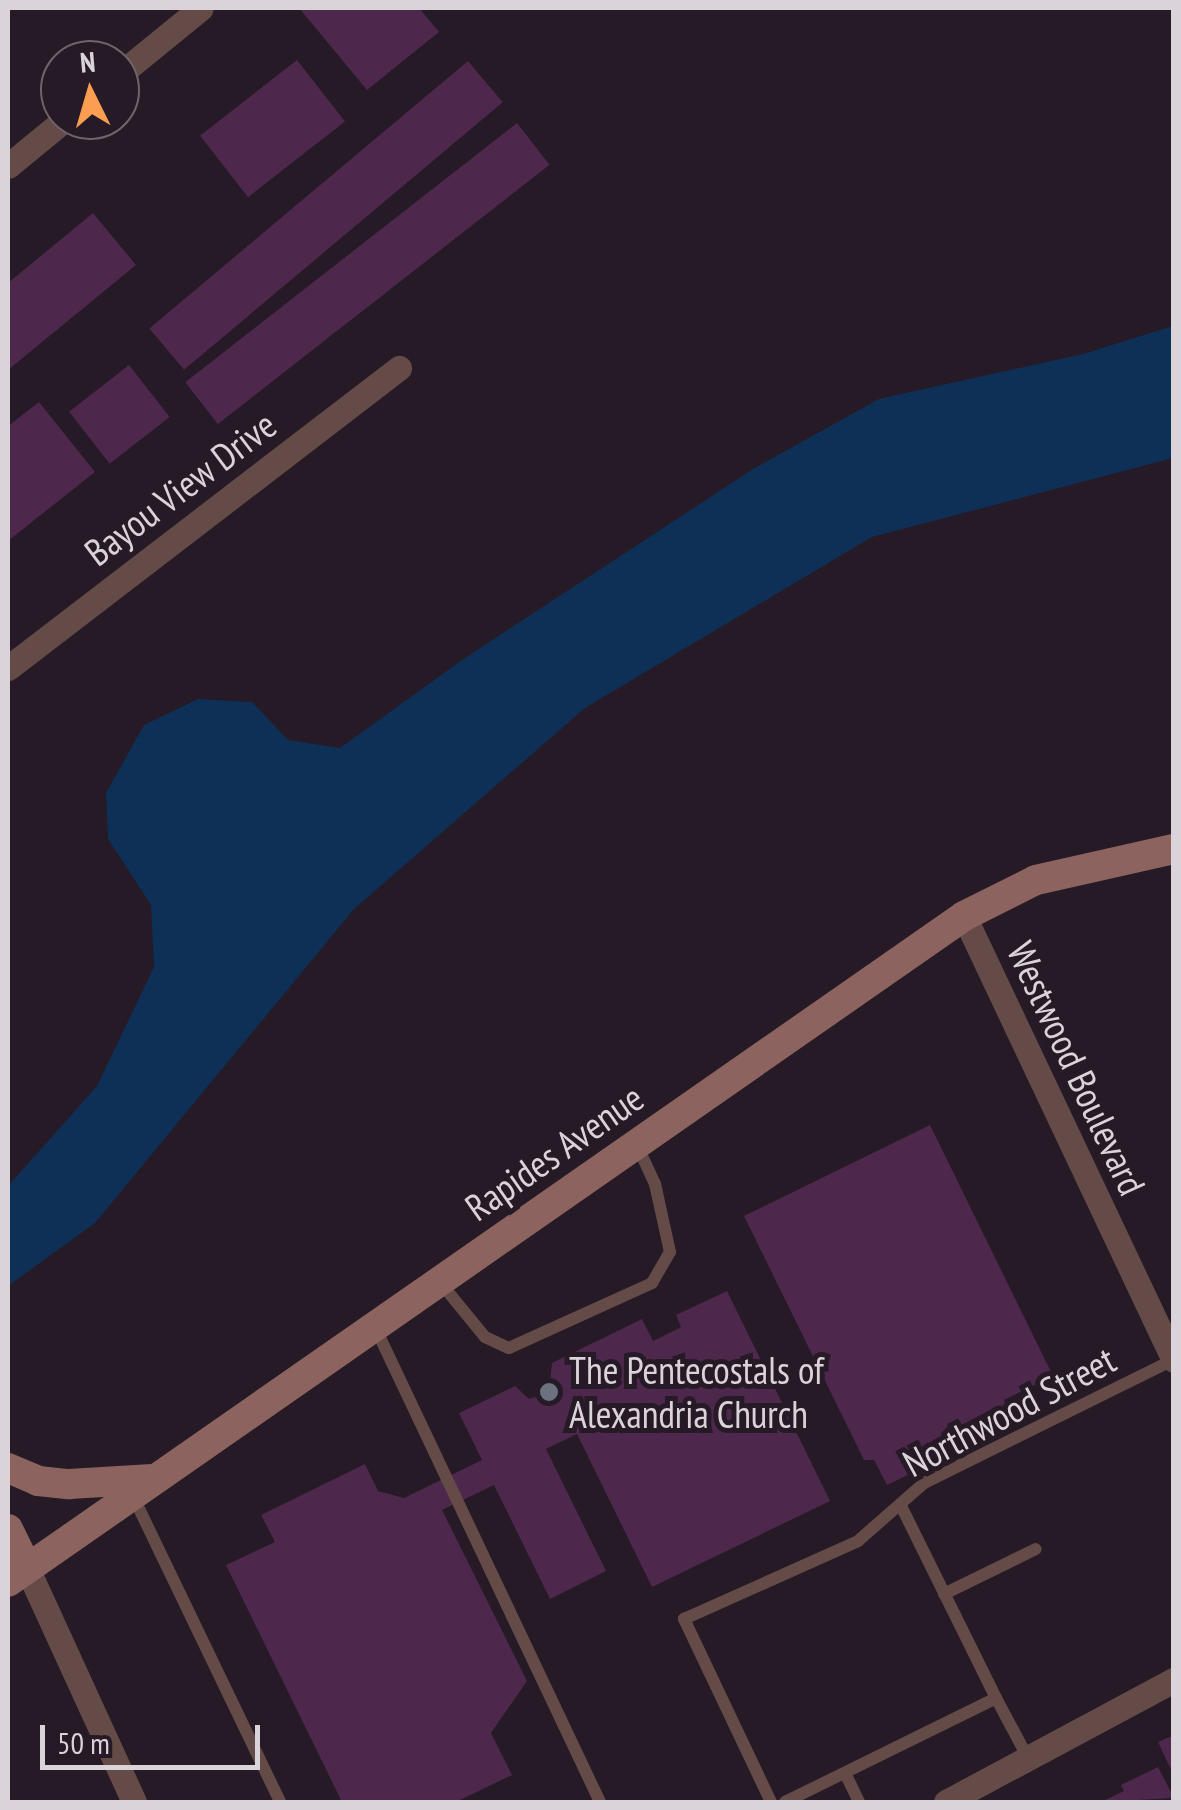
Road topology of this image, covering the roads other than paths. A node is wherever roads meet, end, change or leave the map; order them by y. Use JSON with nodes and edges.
{"nodes":[{"id":1,"x":201,"y":8,"type":"edge"},
{"id":2,"x":140,"y":58,"type":"edge"},
{"id":3,"x":40,"y":140,"type":"edge"},
{"id":4,"x":8,"y":166,"type":"edge"},
{"id":5,"x":399,"y":368,"type":"dead end"},
{"id":6,"x":8,"y":668,"type":"edge"},
{"id":7,"x":1174,"y":849,"type":"edge"},
{"id":8,"x":964,"y":916,"type":"junction"},
{"id":9,"x":636,"y":1144,"type":"junction"},
{"id":10,"x":439,"y":1280,"type":"junction"},
{"id":11,"x":374,"y":1324,"type":"junction"},
{"id":12,"x":1173,"y":1360,"type":"edge"},
{"id":13,"x":8,"y":1468,"type":"edge"},
{"id":14,"x":142,"y":1486,"type":"junction"},
{"id":15,"x":900,"y":1504,"type":"junction"},
{"id":16,"x":8,"y":1528,"type":"edge"},
{"id":17,"x":1036,"y":1549,"type":"dead end"},
{"id":18,"x":17,"y":1575,"type":"edge"},
{"id":19,"x":944,"y":1594,"type":"junction"},
{"id":20,"x":1174,"y":1680,"type":"edge"},
{"id":21,"x":996,"y":1698,"type":"junction"},
{"id":22,"x":1028,"y":1758,"type":"junction"},
{"id":23,"x":845,"y":1773,"type":"junction"},
{"id":24,"x":955,"y":1800,"type":"edge"},
{"id":25,"x":134,"y":1802,"type":"edge"},
{"id":26,"x":280,"y":1802,"type":"edge"},
{"id":27,"x":600,"y":1802,"type":"edge"},
{"id":28,"x":771,"y":1802,"type":"edge"},
{"id":29,"x":784,"y":1802,"type":"edge"},
{"id":30,"x":859,"y":1802,"type":"edge"}],
"edges":[{"from":1,"to":2,"type":"street"},
{"from":3,"to":4,"type":"street"},
{"from":5,"to":6,"type":"street","name":"Bayou View Drive"},
{"from":7,"to":8,"type":"main road","name":"Rapides Avenue"},
{"from":8,"to":9,"type":"main road","name":"Rapides Avenue"},
{"from":8,"to":12,"type":"street","name":"Westwood Boulevard"},
{"from":9,"to":10,"type":"main road","name":"Rapides Avenue"},
{"from":9,"to":10,"type":"lane"},
{"from":10,"to":11,"type":"main road","name":"Rapides Avenue"},
{"from":11,"to":14,"type":"main road","name":"Rapides Avenue"},
{"from":11,"to":27,"type":"lane"},
{"from":12,"to":15,"type":"lane","name":"Northwood Street"},
{"from":13,"to":14,"type":"main road"},
{"from":14,"to":18,"type":"main road","name":"Rapides Avenue"},
{"from":14,"to":26,"type":"lane"},
{"from":15,"to":19,"type":"lane"},
{"from":15,"to":28,"type":"lane","name":"Northwood Street"},
{"from":16,"to":18,"type":"main road"},
{"from":17,"to":19,"type":"lane"},
{"from":18,"to":25,"type":"street"},
{"from":19,"to":21,"type":"lane"},
{"from":20,"to":22,"type":"street"},
{"from":21,"to":22,"type":"lane"},
{"from":21,"to":23,"type":"lane"},
{"from":22,"to":24,"type":"street"},
{"from":23,"to":29,"type":"lane"},
{"from":23,"to":30,"type":"lane"}]}
